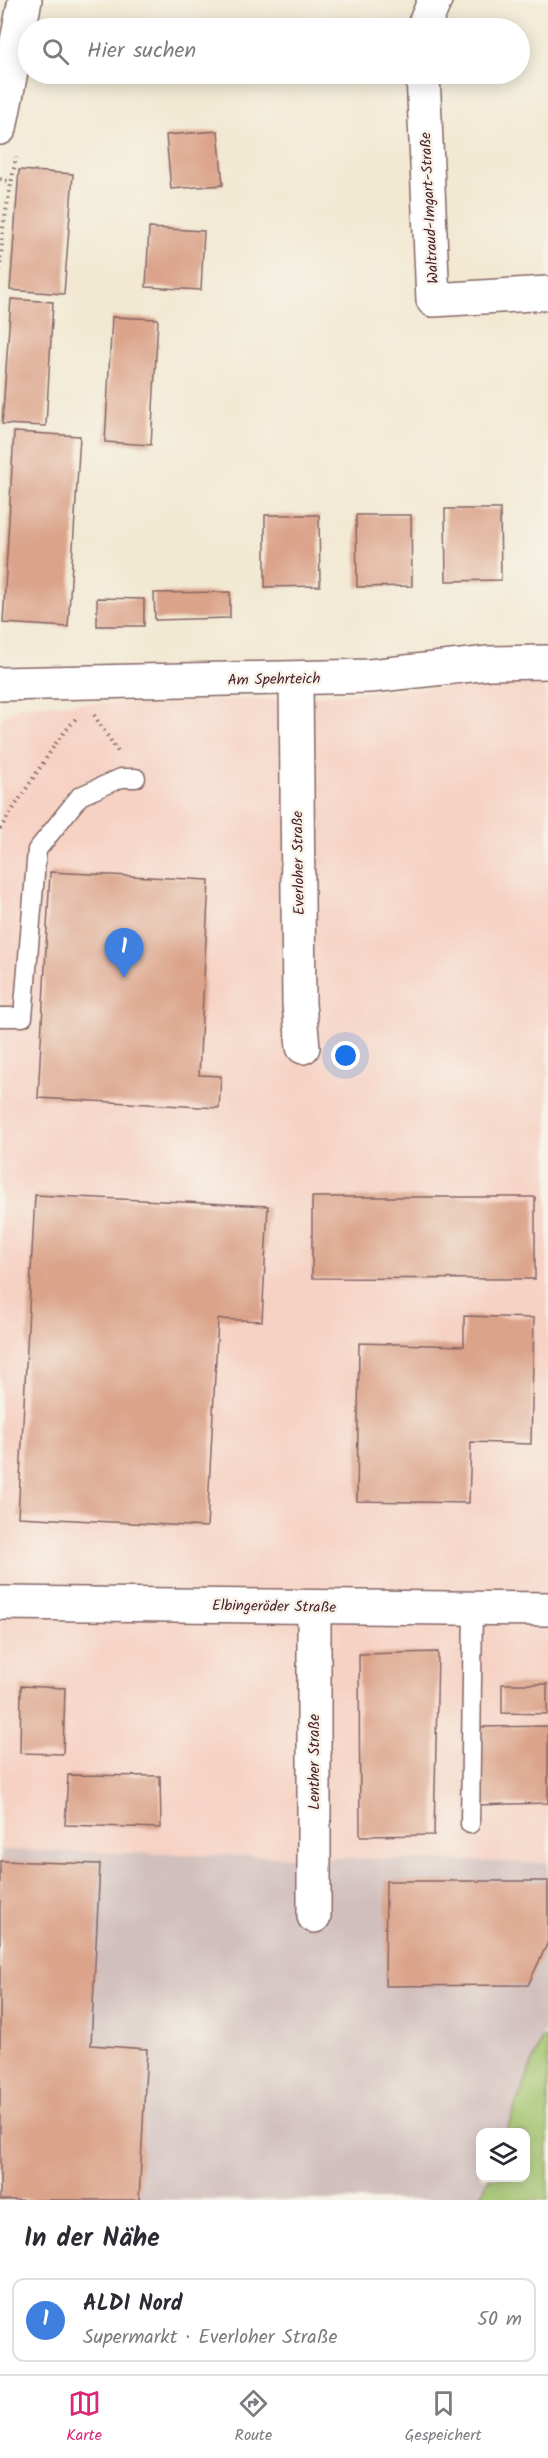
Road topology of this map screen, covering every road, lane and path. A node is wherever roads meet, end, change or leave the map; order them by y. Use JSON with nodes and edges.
{"nodes":[{"id":1,"x":25,"y":0,"type":"edge"},
{"id":2,"x":435,"y":0,"type":"edge"},
{"id":3,"x":21,"y":18,"type":"edge"},
{"id":4,"x":427,"y":18,"type":"edge"},
{"id":5,"x":18,"y":36,"type":"edge"},
{"id":6,"x":423,"y":84,"type":"edge"},
{"id":7,"x":0,"y":128,"type":"edge"},
{"id":8,"x":0,"y":179,"type":"edge"},
{"id":9,"x":0,"y":270,"type":"edge"},
{"id":10,"x":548,"y":293,"type":"edge"},
{"id":11,"x":548,"y":662,"type":"edge"},
{"id":12,"x":296,"y":679,"type":"junction"},
{"id":13,"x":0,"y":684,"type":"edge"},
{"id":14,"x":88,"y":693,"type":"junction"},
{"id":15,"x":136,"y":778,"type":"joint"},
{"id":16,"x":0,"y":829,"type":"edge"},
{"id":17,"x":0,"y":1017,"type":"edge"},
{"id":18,"x":303,"y":1047,"type":"dead end"},
{"id":19,"x":0,"y":1603,"type":"edge"},
{"id":20,"x":314,"y":1607,"type":"junction"},
{"id":21,"x":473,"y":1608,"type":"junction"},
{"id":22,"x":548,"y":1609,"type":"edge"},
{"id":23,"x":470,"y":1824,"type":"dead end"},
{"id":24,"x":314,"y":1916,"type":"dead end"}],
"edges":[{"from":1,"to":3,"type":"street"},
{"from":2,"to":4,"type":"street"},
{"from":5,"to":7,"type":"street"},
{"from":6,"to":10,"type":"street","name":"Waltraud-Imgart-Straße"},
{"from":8,"to":9,"type":"path"},
{"from":11,"to":12,"type":"street","name":"Am Spehrteich"},
{"from":12,"to":14,"type":"street","name":"Am Spehrteich"},
{"from":12,"to":18,"type":"street","name":"Everloher Straße"},
{"from":13,"to":14,"type":"street","name":"Am Spehrteich"},
{"from":14,"to":15,"type":"path"},
{"from":14,"to":16,"type":"path"},
{"from":15,"to":17,"type":"lane"},
{"from":19,"to":20,"type":"street","name":"Elbingeröder Straße"},
{"from":20,"to":21,"type":"street","name":"Elbingeröder Straße"},
{"from":20,"to":24,"type":"street","name":"Lenther Straße"},
{"from":21,"to":22,"type":"street","name":"Elbingeröder Straße"},
{"from":21,"to":23,"type":"lane"}]}
